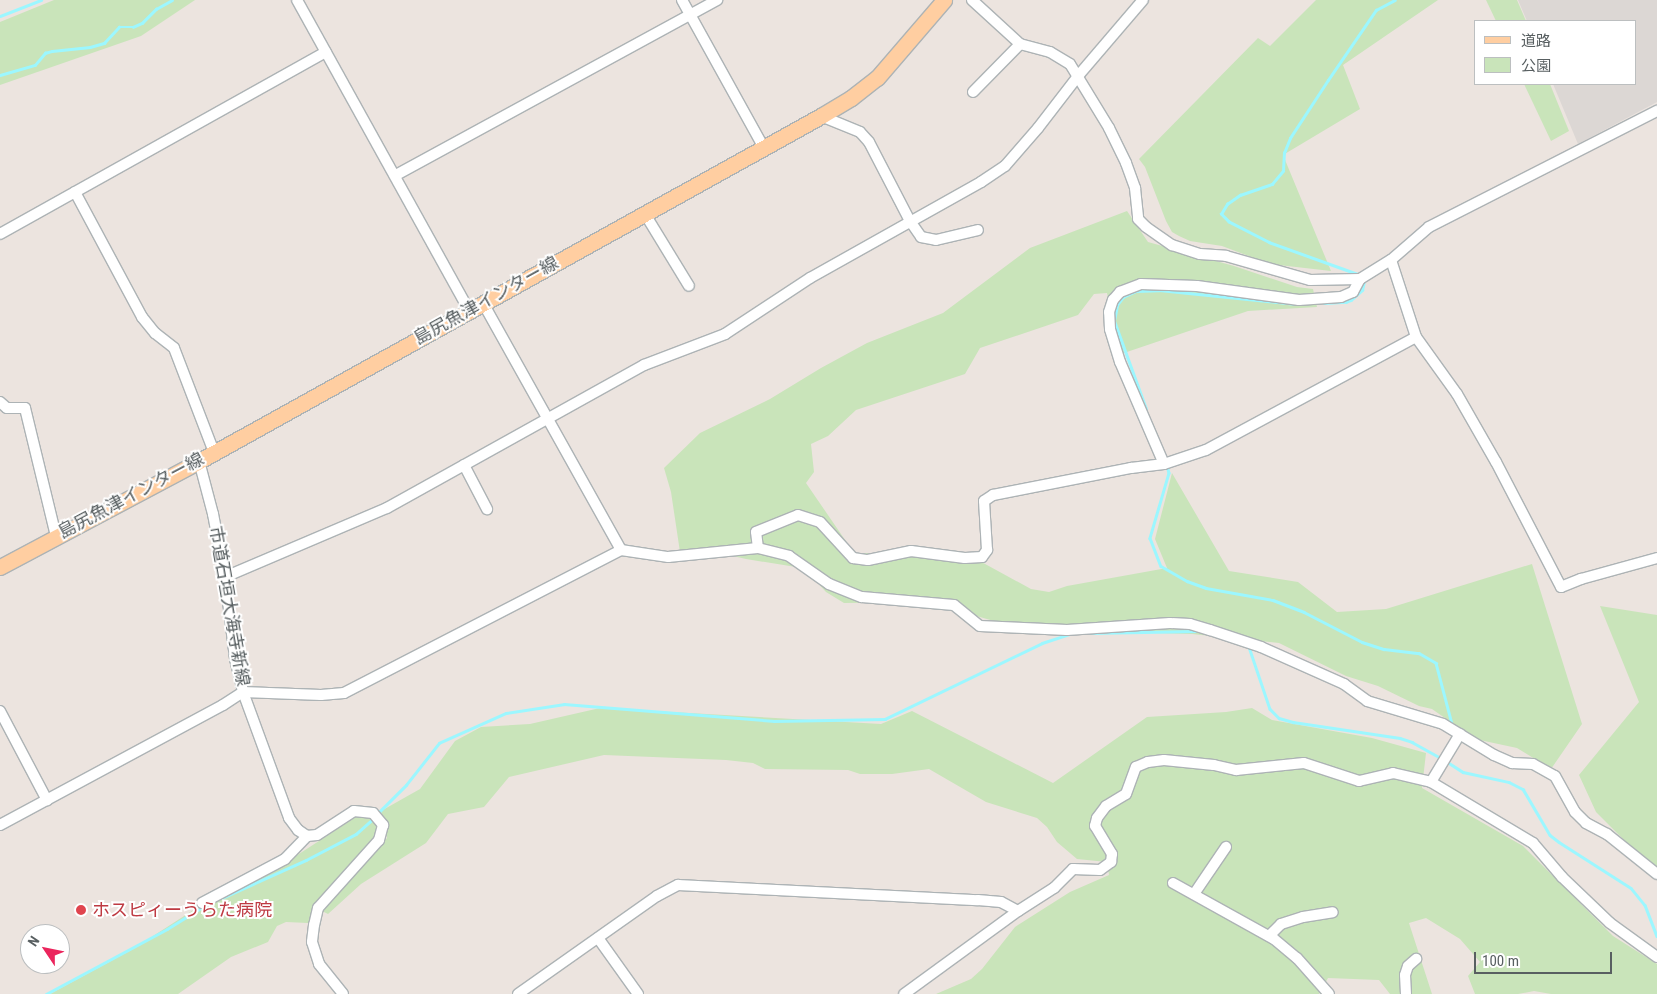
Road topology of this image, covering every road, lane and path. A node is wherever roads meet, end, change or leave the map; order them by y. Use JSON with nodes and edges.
{"nodes":[{"id":1,"x":297,"y":0,"type":"edge"},
{"id":2,"x":682,"y":0,"type":"edge"},
{"id":3,"x":717,"y":0,"type":"edge"},
{"id":4,"x":944,"y":0,"type":"edge"},
{"id":5,"x":972,"y":0,"type":"edge"},
{"id":6,"x":1143,"y":0,"type":"edge"},
{"id":7,"x":690,"y":14,"type":"junction"},
{"id":8,"x":1020,"y":44,"type":"junction"},
{"id":9,"x":326,"y":52,"type":"junction"},
{"id":10,"x":1078,"y":76,"type":"junction"},
{"id":11,"x":973,"y":92,"type":"dead end"},
{"id":12,"x":1657,"y":111,"type":"edge"},
{"id":13,"x":821,"y":116,"type":"junction"},
{"id":14,"x":764,"y":148,"type":"junction"},
{"id":15,"x":396,"y":175,"type":"junction"},
{"id":16,"x":75,"y":192,"type":"junction"},
{"id":17,"x":645,"y":214,"type":"junction"},
{"id":18,"x":910,"y":221,"type":"junction"},
{"id":19,"x":978,"y":230,"type":"dead end"},
{"id":20,"x":0,"y":234,"type":"edge"},
{"id":21,"x":1391,"y":260,"type":"junction"},
{"id":22,"x":1360,"y":279,"type":"junction"},
{"id":23,"x":689,"y":286,"type":"dead end"},
{"id":24,"x":483,"y":303,"type":"junction"},
{"id":25,"x":469,"y":310,"type":"junction"},
{"id":26,"x":1416,"y":337,"type":"junction"},
{"id":27,"x":0,"y":402,"type":"edge"},
{"id":28,"x":548,"y":418,"type":"junction"},
{"id":29,"x":214,"y":452,"type":"junction"},
{"id":30,"x":199,"y":461,"type":"junction"},
{"id":31,"x":1164,"y":464,"type":"junction"},
{"id":32,"x":464,"y":465,"type":"junction"},
{"id":33,"x":487,"y":509,"type":"dead end"},
{"id":34,"x":56,"y":536,"type":"junction"},
{"id":35,"x":758,"y":548,"type":"junction"},
{"id":36,"x":621,"y":550,"type":"junction"},
{"id":37,"x":1657,"y":558,"type":"edge"},
{"id":38,"x":0,"y":567,"type":"edge"},
{"id":39,"x":225,"y":577,"type":"junction"},
{"id":40,"x":243,"y":692,"type":"junction"},
{"id":41,"x":0,"y":711,"type":"edge"},
{"id":42,"x":1460,"y":734,"type":"junction"},
{"id":43,"x":1431,"y":782,"type":"junction"},
{"id":44,"x":47,"y":800,"type":"junction"},
{"id":45,"x":0,"y":825,"type":"edge"},
{"id":46,"x":307,"y":836,"type":"junction"},
{"id":47,"x":1226,"y":847,"type":"dead end"},
{"id":48,"x":1657,"y":874,"type":"edge"},
{"id":49,"x":1173,"y":883,"type":"dead end"},
{"id":50,"x":1194,"y":894,"type":"junction"},
{"id":51,"x":202,"y":903,"type":"dead end"},
{"id":52,"x":1018,"y":911,"type":"junction"},
{"id":53,"x":1333,"y":912,"type":"dead end"},
{"id":54,"x":1269,"y":936,"type":"junction"},
{"id":55,"x":598,"y":938,"type":"junction"},
{"id":56,"x":1657,"y":957,"type":"edge"},
{"id":57,"x":1416,"y":958,"type":"dead end"},
{"id":58,"x":343,"y":994,"type":"edge"},
{"id":59,"x":518,"y":994,"type":"edge"},
{"id":60,"x":638,"y":994,"type":"edge"},
{"id":61,"x":904,"y":994,"type":"edge"},
{"id":62,"x":1329,"y":994,"type":"edge"},
{"id":63,"x":1406,"y":994,"type":"edge"}],
"edges":[{"from":1,"to":9,"type":"street"},
{"from":2,"to":7,"type":"street"},
{"from":3,"to":7,"type":"street"},
{"from":4,"to":13,"type":"main road","name":"島尻魚津インター線"},
{"from":5,"to":8,"type":"street"},
{"from":6,"to":10,"type":"street"},
{"from":7,"to":14,"type":"street"},
{"from":7,"to":15,"type":"street"},
{"from":8,"to":10,"type":"street"},
{"from":8,"to":11,"type":"street"},
{"from":9,"to":15,"type":"street"},
{"from":9,"to":16,"type":"street"},
{"from":10,"to":18,"type":"street"},
{"from":10,"to":22,"type":"street"},
{"from":12,"to":21,"type":"street"},
{"from":13,"to":14,"type":"main road","name":"島尻魚津インター線"},
{"from":13,"to":18,"type":"street"},
{"from":14,"to":17,"type":"main road","name":"島尻魚津インター線"},
{"from":15,"to":25,"type":"street"},
{"from":16,"to":20,"type":"street"},
{"from":16,"to":29,"type":"street"},
{"from":17,"to":23,"type":"street"},
{"from":17,"to":24,"type":"main road","name":"島尻魚津インター線"},
{"from":18,"to":19,"type":"street"},
{"from":18,"to":28,"type":"street"},
{"from":21,"to":22,"type":"street"},
{"from":21,"to":26,"type":"street"},
{"from":22,"to":31,"type":"street"},
{"from":24,"to":25,"type":"main road","name":"島尻魚津インター線"},
{"from":24,"to":28,"type":"street"},
{"from":25,"to":29,"type":"main road","name":"島尻魚津インター線"},
{"from":26,"to":31,"type":"street"},
{"from":26,"to":37,"type":"street"},
{"from":27,"to":34,"type":"street"},
{"from":28,"to":32,"type":"street"},
{"from":28,"to":36,"type":"street"},
{"from":29,"to":30,"type":"main road","name":"島尻魚津インター線"},
{"from":30,"to":34,"type":"main road","name":"島尻魚津インター線"},
{"from":30,"to":39,"type":"street","name":"市道石垣大海寺新線"},
{"from":31,"to":35,"type":"street"},
{"from":32,"to":33,"type":"street"},
{"from":32,"to":39,"type":"street"},
{"from":34,"to":38,"type":"main road","name":"島尻魚津インター線"},
{"from":35,"to":36,"type":"street"},
{"from":35,"to":42,"type":"street"},
{"from":36,"to":40,"type":"street"},
{"from":39,"to":40,"type":"street","name":"市道石垣大海寺新線"},
{"from":40,"to":44,"type":"street"},
{"from":40,"to":46,"type":"street","name":"市道石垣大海寺新線"},
{"from":41,"to":44,"type":"street"},
{"from":42,"to":43,"type":"street"},
{"from":42,"to":48,"type":"street"},
{"from":43,"to":52,"type":"street"},
{"from":43,"to":56,"type":"street"},
{"from":44,"to":45,"type":"street"},
{"from":46,"to":51,"type":"street"},
{"from":46,"to":58,"type":"street"},
{"from":47,"to":50,"type":"street"},
{"from":49,"to":50,"type":"street"},
{"from":50,"to":54,"type":"street"},
{"from":52,"to":55,"type":"street"},
{"from":52,"to":61,"type":"street"},
{"from":53,"to":54,"type":"street"},
{"from":54,"to":62,"type":"street"},
{"from":55,"to":59,"type":"street"},
{"from":55,"to":60,"type":"street"},
{"from":57,"to":63,"type":"street"}]}
